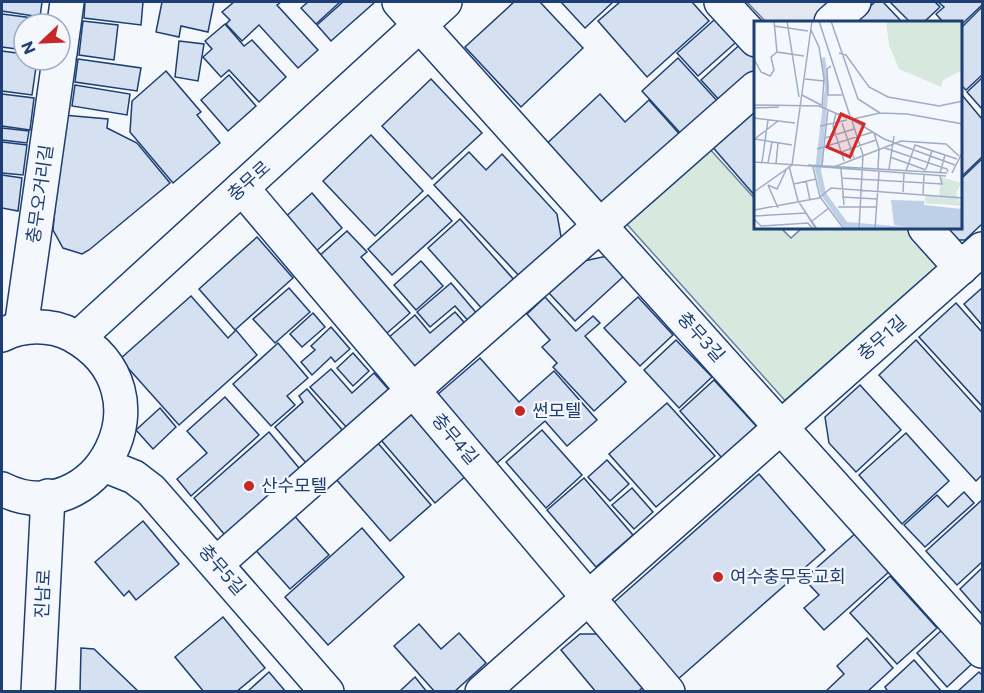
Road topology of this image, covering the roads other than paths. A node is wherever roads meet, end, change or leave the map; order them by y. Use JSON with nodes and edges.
{"nodes":[{"id":1,"x":446,"y":2,"type":"edge"},
{"id":2,"x":722,"y":2,"type":"edge"},
{"id":3,"x":854,"y":2,"type":"edge"},
{"id":4,"x":410,"y":13,"type":"edge"},
{"id":5,"x":832,"y":21,"type":"edge"},
{"id":6,"x":754,"y":38,"type":"edge"},
{"id":7,"x":57,"y":72,"type":"edge"},
{"id":8,"x":754,"y":90,"type":"edge"},
{"id":9,"x":242,"y":188,"type":"junction"},
{"id":10,"x":601,"y":225,"type":"junction"},
{"id":11,"x":929,"y":230,"type":"edge"},
{"id":12,"x":972,"y":259,"type":"edge"},
{"id":13,"x":8,"y":328,"type":"edge"},
{"id":14,"x":78,"y":338,"type":"junction"},
{"id":15,"x":414,"y":390,"type":"junction"},
{"id":16,"x":782,"y":427,"type":"junction"},
{"id":17,"x":104,"y":465,"type":"junction"},
{"id":18,"x":2,"y":489,"type":"edge"},
{"id":19,"x":48,"y":496,"type":"junction"},
{"id":20,"x":216,"y":564,"type":"junction"},
{"id":21,"x":589,"y":597,"type":"junction"},
{"id":22,"x":982,"y":651,"type":"edge"},
{"id":23,"x":38,"y":692,"type":"edge"},
{"id":24,"x":327,"y":692,"type":"edge"},
{"id":25,"x":482,"y":692,"type":"edge"},
{"id":26,"x":668,"y":692,"type":"edge"}],
"edges":[{"from":1,"to":4,"type":"street","name":"충무로"},
{"from":2,"to":6,"type":"street"},
{"from":3,"to":5,"type":"street"},
{"from":4,"to":9,"type":"street","name":"충무로"},
{"from":4,"to":10,"type":"street","name":"충무3길"},
{"from":7,"to":13,"type":"street","name":"충무오거리길"},
{"from":8,"to":10,"type":"street"},
{"from":9,"to":14,"type":"street","name":"충무로"},
{"from":9,"to":15,"type":"street","name":"충무4길"},
{"from":10,"to":15,"type":"street"},
{"from":10,"to":16,"type":"street","name":"충무3길"},
{"from":11,"to":12,"type":"street"},
{"from":12,"to":16,"type":"street","name":"충무1길"},
{"from":13,"to":14,"type":"street"},
{"from":14,"to":17,"type":"street"},
{"from":15,"to":20,"type":"street"},
{"from":15,"to":21,"type":"street","name":"충무4길"},
{"from":16,"to":21,"type":"street","name":"충무1길"},
{"from":16,"to":22,"type":"street","name":"충무3길"},
{"from":17,"to":19,"type":"street"},
{"from":17,"to":20,"type":"street","name":"충무5길"},
{"from":18,"to":19,"type":"street"},
{"from":19,"to":23,"type":"street","name":"진남로"},
{"from":20,"to":24,"type":"street","name":"충무5길"},
{"from":21,"to":25,"type":"street"},
{"from":21,"to":26,"type":"street","name":"충무4길"}]}
